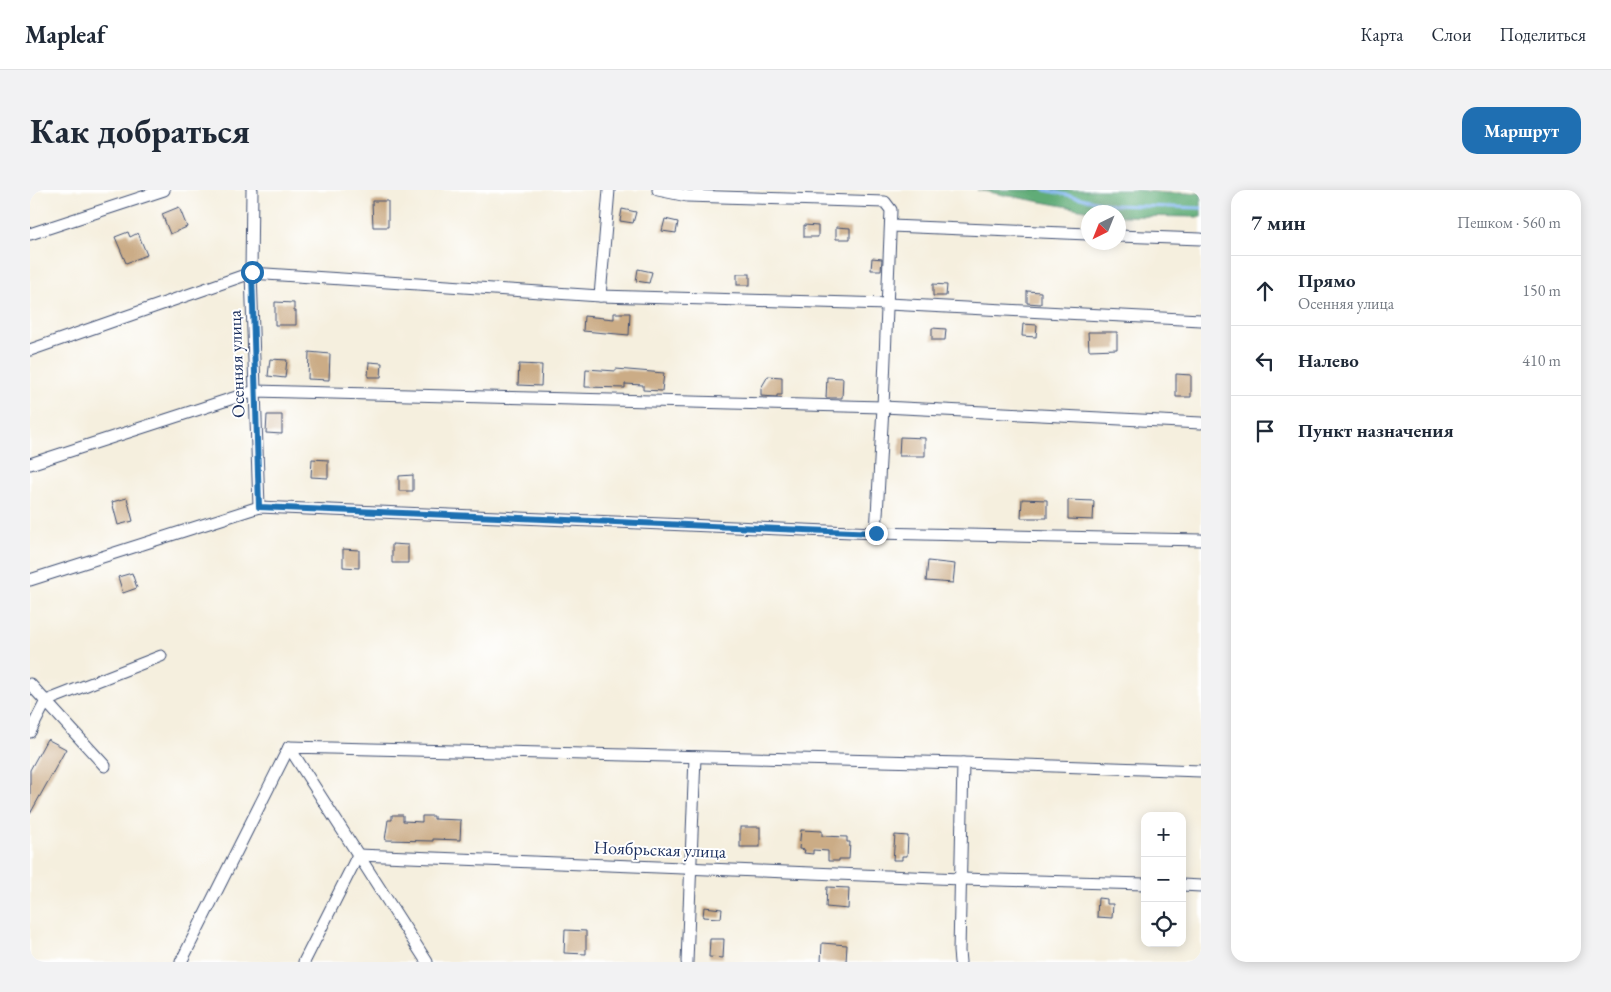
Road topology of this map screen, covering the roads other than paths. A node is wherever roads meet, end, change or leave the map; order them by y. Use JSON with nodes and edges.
{"nodes":[{"id":1,"x":164,"y":190,"type":"edge"},
{"id":2,"x":252,"y":190,"type":"edge"},
{"id":3,"x":609,"y":190,"type":"edge"},
{"id":4,"x":658,"y":190,"type":"edge"},
{"id":5,"x":891,"y":226,"type":"junction"},
{"id":6,"x":30,"y":234,"type":"edge"},
{"id":7,"x":1081,"y":234,"type":"edge"},
{"id":8,"x":1126,"y":236,"type":"edge"},
{"id":9,"x":1201,"y":239,"type":"edge"},
{"id":10,"x":252,"y":272,"type":"junction"},
{"id":11,"x":600,"y":296,"type":"junction"},
{"id":12,"x":888,"y":304,"type":"junction"},
{"id":13,"x":1201,"y":320,"type":"edge"},
{"id":14,"x":30,"y":350,"type":"edge"},
{"id":15,"x":255,"y":391,"type":"junction"},
{"id":16,"x":883,"y":407,"type":"junction"},
{"id":17,"x":1201,"y":423,"type":"edge"},
{"id":18,"x":30,"y":464,"type":"edge"},
{"id":19,"x":259,"y":507,"type":"junction"},
{"id":20,"x":876,"y":533,"type":"junction"},
{"id":21,"x":1201,"y":540,"type":"edge"},
{"id":22,"x":30,"y":580,"type":"edge"},
{"id":23,"x":161,"y":656,"type":"dead end"},
{"id":24,"x":30,"y":684,"type":"edge"},
{"id":25,"x":46,"y":701,"type":"junction"},
{"id":26,"x":30,"y":732,"type":"edge"},
{"id":27,"x":289,"y":747,"type":"junction"},
{"id":28,"x":695,"y":757,"type":"junction"},
{"id":29,"x":964,"y":764,"type":"junction"},
{"id":30,"x":105,"y":766,"type":"dead end"},
{"id":31,"x":1201,"y":771,"type":"edge"},
{"id":32,"x":358,"y":855,"type":"junction"},
{"id":33,"x":691,"y":868,"type":"junction"},
{"id":34,"x":960,"y":879,"type":"junction"},
{"id":35,"x":1141,"y":884,"type":"edge"},
{"id":36,"x":1186,"y":885,"type":"edge"},
{"id":37,"x":1201,"y":886,"type":"edge"},
{"id":38,"x":181,"y":962,"type":"edge"},
{"id":39,"x":304,"y":962,"type":"edge"},
{"id":40,"x":427,"y":962,"type":"edge"},
{"id":41,"x":687,"y":962,"type":"edge"},
{"id":42,"x":960,"y":962,"type":"edge"}],
"edges":[{"from":1,"to":6,"type":"street"},
{"from":2,"to":10,"type":"street","name":"Осенняя улица"},
{"from":3,"to":11,"type":"street"},
{"from":4,"to":5,"type":"street"},
{"from":5,"to":7,"type":"street"},
{"from":5,"to":12,"type":"street"},
{"from":8,"to":9,"type":"street"},
{"from":10,"to":11,"type":"street"},
{"from":10,"to":14,"type":"street"},
{"from":10,"to":15,"type":"street","name":"Осенняя улица"},
{"from":11,"to":12,"type":"street"},
{"from":12,"to":13,"type":"street"},
{"from":12,"to":16,"type":"street"},
{"from":15,"to":16,"type":"street"},
{"from":15,"to":18,"type":"street"},
{"from":15,"to":19,"type":"street","name":"Осенняя улица"},
{"from":16,"to":17,"type":"street"},
{"from":16,"to":20,"type":"street"},
{"from":19,"to":20,"type":"street"},
{"from":19,"to":22,"type":"street"},
{"from":20,"to":21,"type":"street"},
{"from":23,"to":25,"type":"street"},
{"from":24,"to":25,"type":"street"},
{"from":25,"to":26,"type":"street"},
{"from":25,"to":30,"type":"street"},
{"from":27,"to":28,"type":"street"},
{"from":27,"to":32,"type":"street"},
{"from":27,"to":38,"type":"street"},
{"from":28,"to":29,"type":"street"},
{"from":28,"to":33,"type":"street"},
{"from":29,"to":31,"type":"street"},
{"from":29,"to":34,"type":"street"},
{"from":32,"to":33,"type":"street","name":"Ноябрьская улица"},
{"from":32,"to":39,"type":"street"},
{"from":32,"to":40,"type":"street"},
{"from":33,"to":34,"type":"street","name":"Ноябрьская улица"},
{"from":33,"to":41,"type":"street"},
{"from":34,"to":35,"type":"street","name":"Ноябрьская улица"},
{"from":34,"to":42,"type":"street"},
{"from":36,"to":37,"type":"street"}]}
